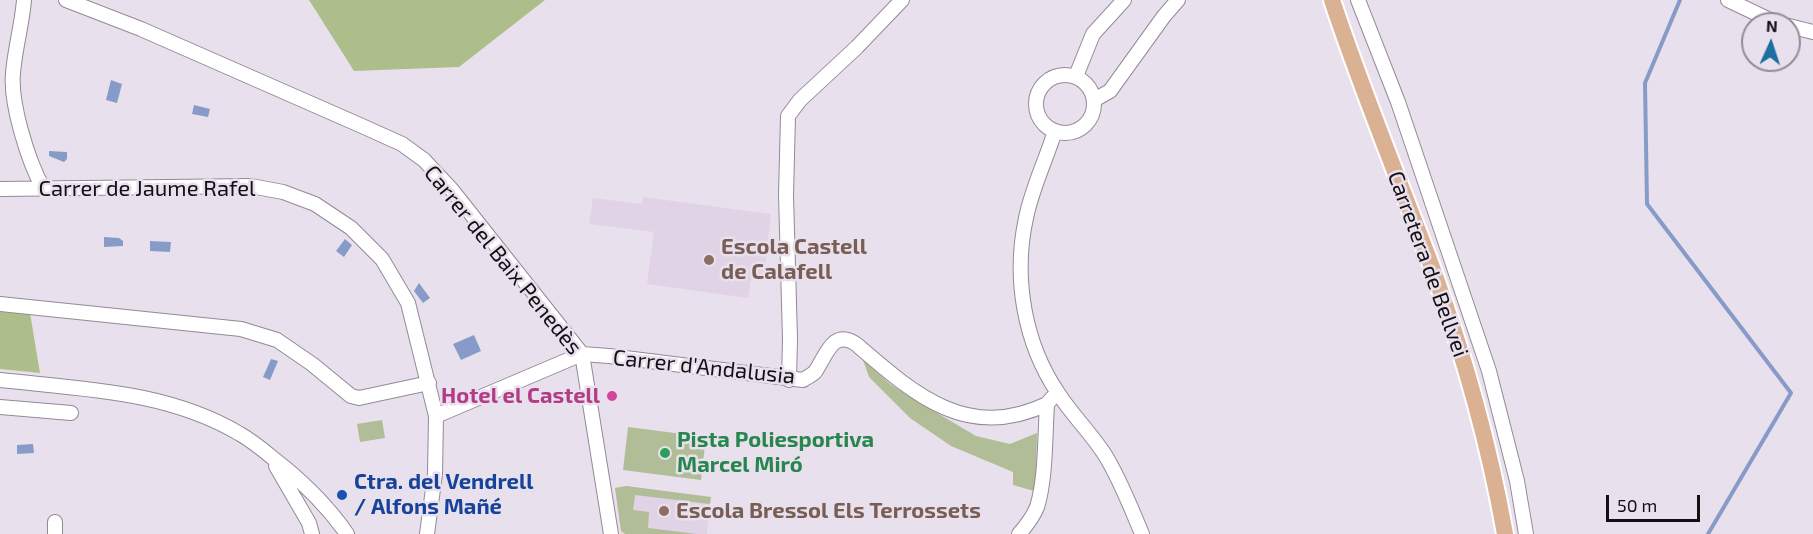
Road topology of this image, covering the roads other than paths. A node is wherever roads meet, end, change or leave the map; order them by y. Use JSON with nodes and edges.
{"nodes":[{"id":1,"x":24,"y":0,"type":"edge"},
{"id":2,"x":66,"y":0,"type":"edge"},
{"id":3,"x":902,"y":0,"type":"edge"},
{"id":4,"x":1124,"y":0,"type":"edge"},
{"id":5,"x":1178,"y":0,"type":"edge"},
{"id":6,"x":1332,"y":0,"type":"edge"},
{"id":7,"x":1358,"y":0,"type":"edge"},
{"id":8,"x":1728,"y":0,"type":"edge"},
{"id":9,"x":1754,"y":12,"type":"edge"},
{"id":10,"x":1076,"y":76,"type":"junction"},
{"id":11,"x":1094,"y":100,"type":"junction"},
{"id":12,"x":1055,"y":131,"type":"junction"},
{"id":13,"x":43,"y":188,"type":"junction"},
{"id":14,"x":0,"y":189,"type":"edge"},
{"id":15,"x":0,"y":304,"type":"edge"},
{"id":16,"x":582,"y":354,"type":"junction"},
{"id":17,"x":0,"y":380,"type":"edge"},
{"id":18,"x":789,"y":380,"type":"junction"},
{"id":19,"x":429,"y":383,"type":"junction"},
{"id":20,"x":1057,"y":392,"type":"junction"},
{"id":21,"x":1047,"y":404,"type":"junction"},
{"id":22,"x":0,"y":407,"type":"edge"},
{"id":23,"x":71,"y":413,"type":"dead end"},
{"id":24,"x":436,"y":416,"type":"junction"},
{"id":25,"x":268,"y":455,"type":"junction"},
{"id":26,"x":312,"y":534,"type":"edge"},
{"id":27,"x":347,"y":534,"type":"edge"},
{"id":28,"x":427,"y":534,"type":"edge"},
{"id":29,"x":611,"y":534,"type":"edge"},
{"id":30,"x":1019,"y":534,"type":"edge"},
{"id":31,"x":1143,"y":534,"type":"edge"},
{"id":32,"x":1505,"y":534,"type":"edge"},
{"id":33,"x":1526,"y":534,"type":"edge"}],
"edges":[{"from":1,"to":13,"type":"street"},
{"from":2,"to":16,"type":"street","name":"Carrer del Baix Penedès"},
{"from":3,"to":18,"type":"street"},
{"from":4,"to":10,"type":"street"},
{"from":5,"to":11,"type":"street"},
{"from":6,"to":32,"type":"main road","name":"Carretera de Bellvei"},
{"from":7,"to":33,"type":"street"},
{"from":8,"to":9,"type":"street"},
{"from":10,"to":11,"type":"street"},
{"from":10,"to":12,"type":"street"},
{"from":11,"to":12,"type":"street"},
{"from":12,"to":20,"type":"street"},
{"from":13,"to":14,"type":"street","name":"Carrer de Jaume Rafel"},
{"from":13,"to":19,"type":"street","name":"Carrer de Jaume Rafel"},
{"from":15,"to":19,"type":"street"},
{"from":16,"to":18,"type":"street","name":"Carrer d'Andalusia"},
{"from":16,"to":24,"type":"street","name":"Carrer d'Andalusia"},
{"from":16,"to":29,"type":"street","name":"Carrer del Baix Penedès"},
{"from":17,"to":25,"type":"street"},
{"from":18,"to":21,"type":"street","name":"Carrer d'Andalusia"},
{"from":19,"to":24,"type":"street","name":"Carrer de Jaume Rafel"},
{"from":20,"to":21,"type":"street"},
{"from":20,"to":31,"type":"street"},
{"from":21,"to":30,"type":"street"},
{"from":22,"to":23,"type":"street"},
{"from":24,"to":28,"type":"street","name":"Carrer de Jaume Rafel"},
{"from":25,"to":26,"type":"street"},
{"from":25,"to":27,"type":"street"}]}
